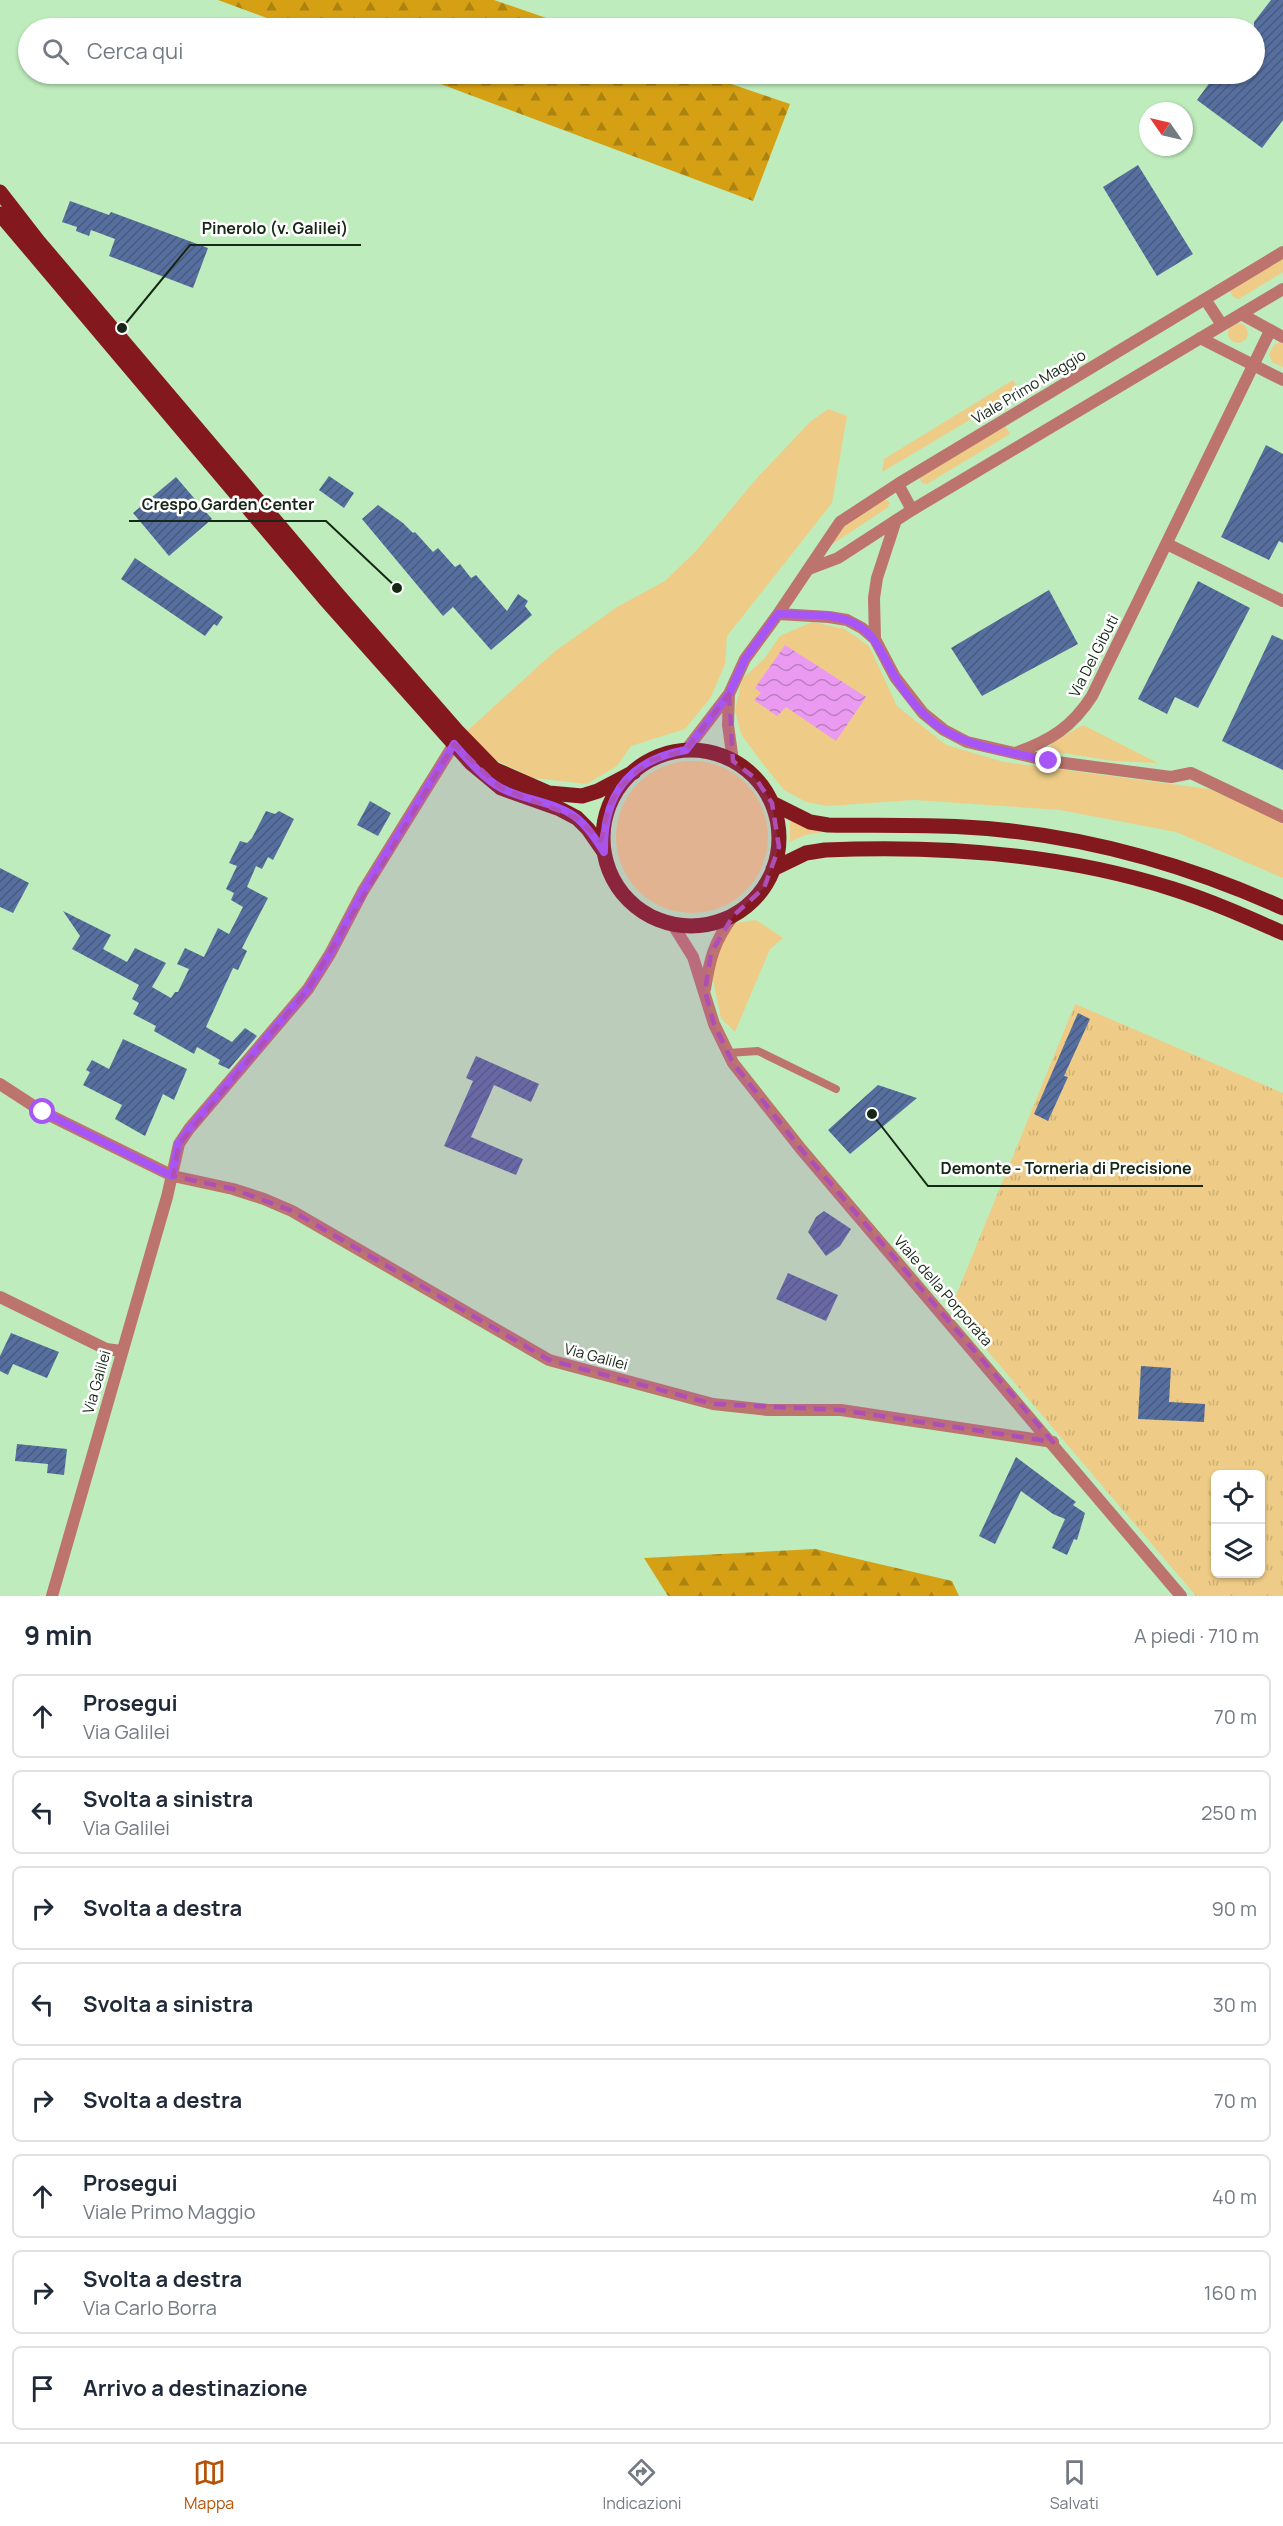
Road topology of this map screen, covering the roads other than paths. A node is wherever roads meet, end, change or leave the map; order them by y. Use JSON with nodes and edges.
{"nodes":[{"id":1,"x":0,"y":192,"type":"edge"},
{"id":2,"x":0,"y":214,"type":"edge"},
{"id":3,"x":1283,"y":252,"type":"edge"},
{"id":4,"x":1283,"y":289,"type":"edge"},
{"id":5,"x":1204,"y":299,"type":"junction"},
{"id":6,"x":1241,"y":314,"type":"junction"},
{"id":7,"x":1222,"y":325,"type":"junction"},
{"id":8,"x":1270,"y":331,"type":"junction"},
{"id":9,"x":1283,"y":337,"type":"edge"},
{"id":10,"x":1200,"y":338,"type":"junction"},
{"id":11,"x":1255,"y":365,"type":"junction"},
{"id":12,"x":1283,"y":380,"type":"edge"},
{"id":13,"x":898,"y":484,"type":"junction"},
{"id":14,"x":912,"y":510,"type":"junction"},
{"id":15,"x":896,"y":520,"type":"junction"},
{"id":16,"x":1167,"y":544,"type":"junction"},
{"id":17,"x":809,"y":569,"type":"junction"},
{"id":18,"x":1283,"y":601,"type":"edge"},
{"id":19,"x":778,"y":614,"type":"junction"},
{"id":20,"x":875,"y":639,"type":"junction"},
{"id":21,"x":729,"y":694,"type":"junction"},
{"id":22,"x":454,"y":744,"type":"junction"},
{"id":23,"x":686,"y":750,"type":"junction"},
{"id":24,"x":1017,"y":753,"type":"junction"},
{"id":25,"x":734,"y":761,"type":"junction"},
{"id":26,"x":634,"y":772,"type":"junction"},
{"id":27,"x":772,"y":803,"type":"junction"},
{"id":28,"x":1283,"y":817,"type":"edge"},
{"id":29,"x":604,"y":852,"type":"junction"},
{"id":30,"x":773,"y":869,"type":"junction"},
{"id":31,"x":1283,"y":909,"type":"edge"},
{"id":32,"x":733,"y":916,"type":"junction"},
{"id":33,"x":673,"y":925,"type":"junction"},
{"id":34,"x":1283,"y":933,"type":"edge"},
{"id":35,"x":705,"y":991,"type":"junction"},
{"id":36,"x":728,"y":1053,"type":"junction"},
{"id":37,"x":0,"y":1084,"type":"edge"},
{"id":38,"x":836,"y":1089,"type":"dead end"},
{"id":39,"x":172,"y":1176,"type":"junction"},
{"id":40,"x":0,"y":1297,"type":"edge"},
{"id":41,"x":121,"y":1351,"type":"junction"},
{"id":42,"x":1053,"y":1442,"type":"junction"},
{"id":43,"x":52,"y":1596,"type":"edge"},
{"id":44,"x":1182,"y":1596,"type":"edge"}],
"edges":[{"from":1,"to":26,"type":"main road"},
{"from":2,"to":22,"type":"main road"},
{"from":3,"to":5,"type":"street","name":"Viale Primo Maggio"},
{"from":4,"to":6,"type":"street"},
{"from":5,"to":7,"type":"street"},
{"from":5,"to":13,"type":"street","name":"Viale Primo Maggio"},
{"from":6,"to":7,"type":"street"},
{"from":6,"to":8,"type":"street"},
{"from":7,"to":10,"type":"street"},
{"from":8,"to":9,"type":"street"},
{"from":8,"to":11,"type":"street","name":"Via Del Gibuti"},
{"from":10,"to":11,"type":"street"},
{"from":10,"to":14,"type":"street"},
{"from":11,"to":12,"type":"street"},
{"from":11,"to":16,"type":"street","name":"Via Del Gibuti"},
{"from":13,"to":14,"type":"street"},
{"from":13,"to":17,"type":"street","name":"Viale Primo Maggio"},
{"from":14,"to":15,"type":"street"},
{"from":15,"to":17,"type":"street"},
{"from":15,"to":20,"type":"street"},
{"from":16,"to":18,"type":"street"},
{"from":16,"to":24,"type":"street","name":"Via Del Gibuti"},
{"from":17,"to":19,"type":"street","name":"Viale Primo Maggio"},
{"from":19,"to":20,"type":"street"},
{"from":19,"to":21,"type":"street","name":"Viale Primo Maggio"},
{"from":20,"to":24,"type":"street"},
{"from":21,"to":23,"type":"street"},
{"from":21,"to":25,"type":"street"},
{"from":22,"to":29,"type":"main road"},
{"from":22,"to":39,"type":"street","name":"Via Galilei"},
{"from":23,"to":25,"type":"main road"},
{"from":23,"to":26,"type":"main road"},
{"from":24,"to":28,"type":"street"},
{"from":25,"to":27,"type":"main road"},
{"from":26,"to":29,"type":"main road"},
{"from":27,"to":30,"type":"main road"},
{"from":27,"to":31,"type":"main road"},
{"from":29,"to":33,"type":"main road"},
{"from":30,"to":32,"type":"main road"},
{"from":30,"to":34,"type":"main road"},
{"from":32,"to":33,"type":"main road"},
{"from":32,"to":35,"type":"street"},
{"from":33,"to":35,"type":"street","name":"Viale della Porporata"},
{"from":35,"to":36,"type":"street","name":"Viale della Porporata"},
{"from":36,"to":38,"type":"lane"},
{"from":36,"to":42,"type":"street","name":"Viale della Porporata"},
{"from":37,"to":39,"type":"street","name":"Via Galilei"},
{"from":39,"to":41,"type":"street","name":"Via Galilei"},
{"from":39,"to":42,"type":"street","name":"Via Galilei"},
{"from":40,"to":41,"type":"street"},
{"from":41,"to":43,"type":"street","name":"Via Galilei"},
{"from":42,"to":44,"type":"street","name":"Viale della Porporata"}]}
